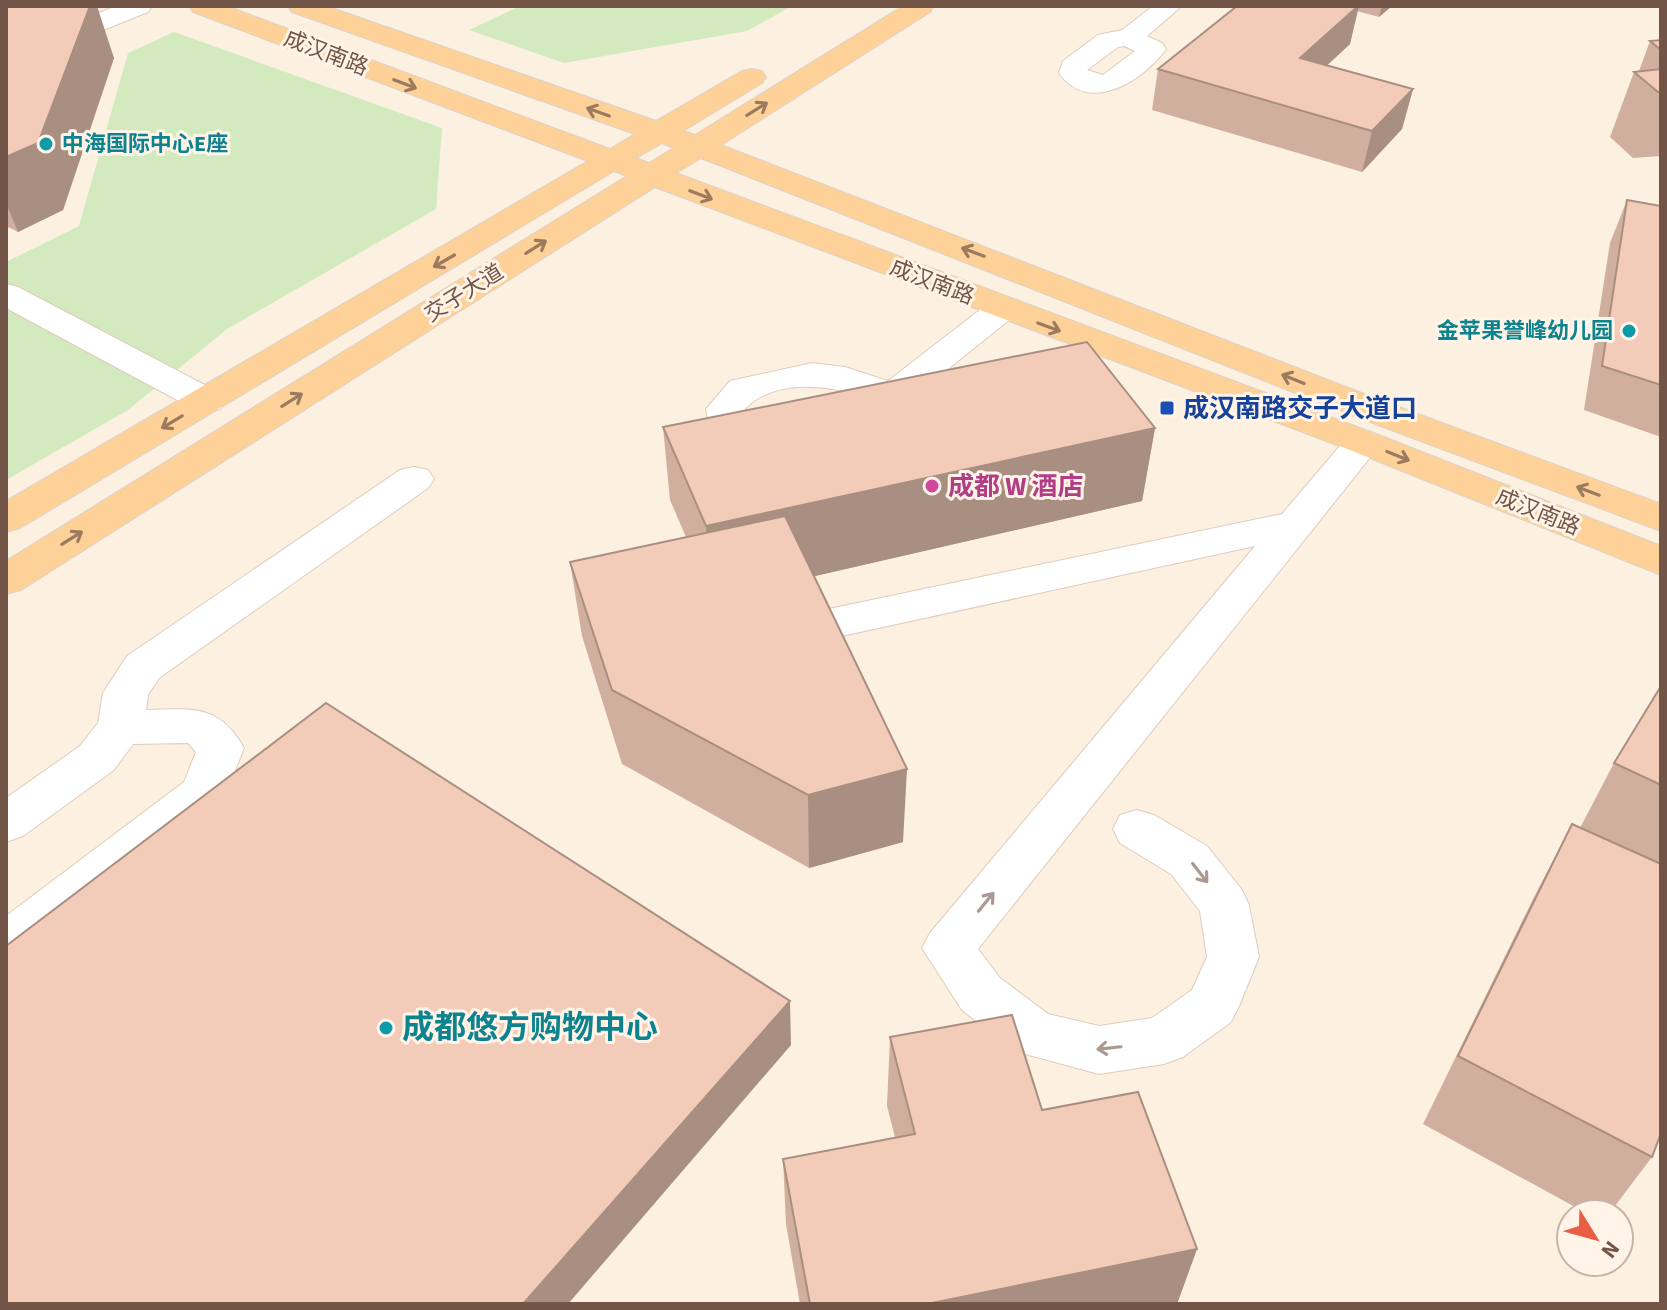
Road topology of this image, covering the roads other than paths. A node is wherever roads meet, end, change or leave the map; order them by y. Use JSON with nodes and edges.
{"nodes":[{"id":1,"x":139,"y":6,"type":"edge"},
{"id":2,"x":202,"y":6,"type":"edge"},
{"id":3,"x":301,"y":6,"type":"edge"},
{"id":4,"x":871,"y":6,"type":"edge"},
{"id":5,"x":921,"y":6,"type":"edge"},
{"id":6,"x":1169,"y":6,"type":"edge"},
{"id":7,"x":1128,"y":38,"type":"dead end"},
{"id":8,"x":6,"y":61,"type":"edge"},
{"id":9,"x":657,"y":134,"type":"junction"},
{"id":10,"x":698,"y":146,"type":"junction"},
{"id":11,"x":612,"y":162,"type":"junction"},
{"id":12,"x":650,"y":176,"type":"junction"},
{"id":13,"x":6,"y":294,"type":"edge"},
{"id":14,"x":1002,"y":309,"type":"junction"},
{"id":15,"x":892,"y":395,"type":"junction"},
{"id":16,"x":207,"y":401,"type":"junction"},
{"id":17,"x":1363,"y":442,"type":"junction"},
{"id":18,"x":414,"y":479,"type":"dead end"},
{"id":19,"x":1661,"y":518,"type":"edge"},
{"id":20,"x":6,"y":519,"type":"edge"},
{"id":21,"x":1296,"y":524,"type":"junction"},
{"id":22,"x":1661,"y":561,"type":"edge"},
{"id":23,"x":6,"y":580,"type":"edge"},
{"id":24,"x":805,"y":629,"type":"edge"},
{"id":25,"x":120,"y":727,"type":"junction"},
{"id":26,"x":6,"y":823,"type":"edge"},
{"id":27,"x":1137,"y":829,"type":"dead end"},
{"id":28,"x":6,"y":945,"type":"edge"}],
"edges":[{"from":1,"to":8,"type":"lane"},
{"from":2,"to":11,"type":"main road","name":"成汉南路","one_way":true},
{"from":9,"to":3,"type":"main road","name":"成汉南路","one_way":true},
{"from":4,"to":9,"type":"main road","name":"交子大道"},
{"from":10,"to":5,"type":"main road","name":"交子大道","one_way":true},
{"from":6,"to":7,"type":"lane"},
{"from":9,"to":10,"type":"main road","name":"成汉南路"},
{"from":9,"to":11,"type":"main road","name":"交子大道"},
{"from":10,"to":12,"type":"main road","name":"交子大道"},
{"from":19,"to":10,"type":"main road","name":"成汉南路","one_way":true},
{"from":11,"to":12,"type":"main road","name":"成汉南路"},
{"from":11,"to":16,"type":"main road","name":"交子大道","one_way":true},
{"from":12,"to":14,"type":"main road","name":"成汉南路","one_way":true},
{"from":23,"to":12,"type":"main road","name":"交子大道","one_way":true},
{"from":13,"to":16,"type":"lane"},
{"from":14,"to":15,"type":"lane"},
{"from":14,"to":17,"type":"main road","name":"成汉南路","one_way":true},
{"from":15,"to":15,"type":"lane"},
{"from":16,"to":20,"type":"main road","name":"交子大道","one_way":true},
{"from":17,"to":21,"type":"lane"},
{"from":17,"to":22,"type":"main road","name":"成汉南路","one_way":true},
{"from":18,"to":25,"type":"lane"},
{"from":21,"to":24,"type":"lane"},
{"from":27,"to":21,"type":"lane","one_way":true},
{"from":25,"to":26,"type":"lane"},
{"from":25,"to":28,"type":"lane"}]}
